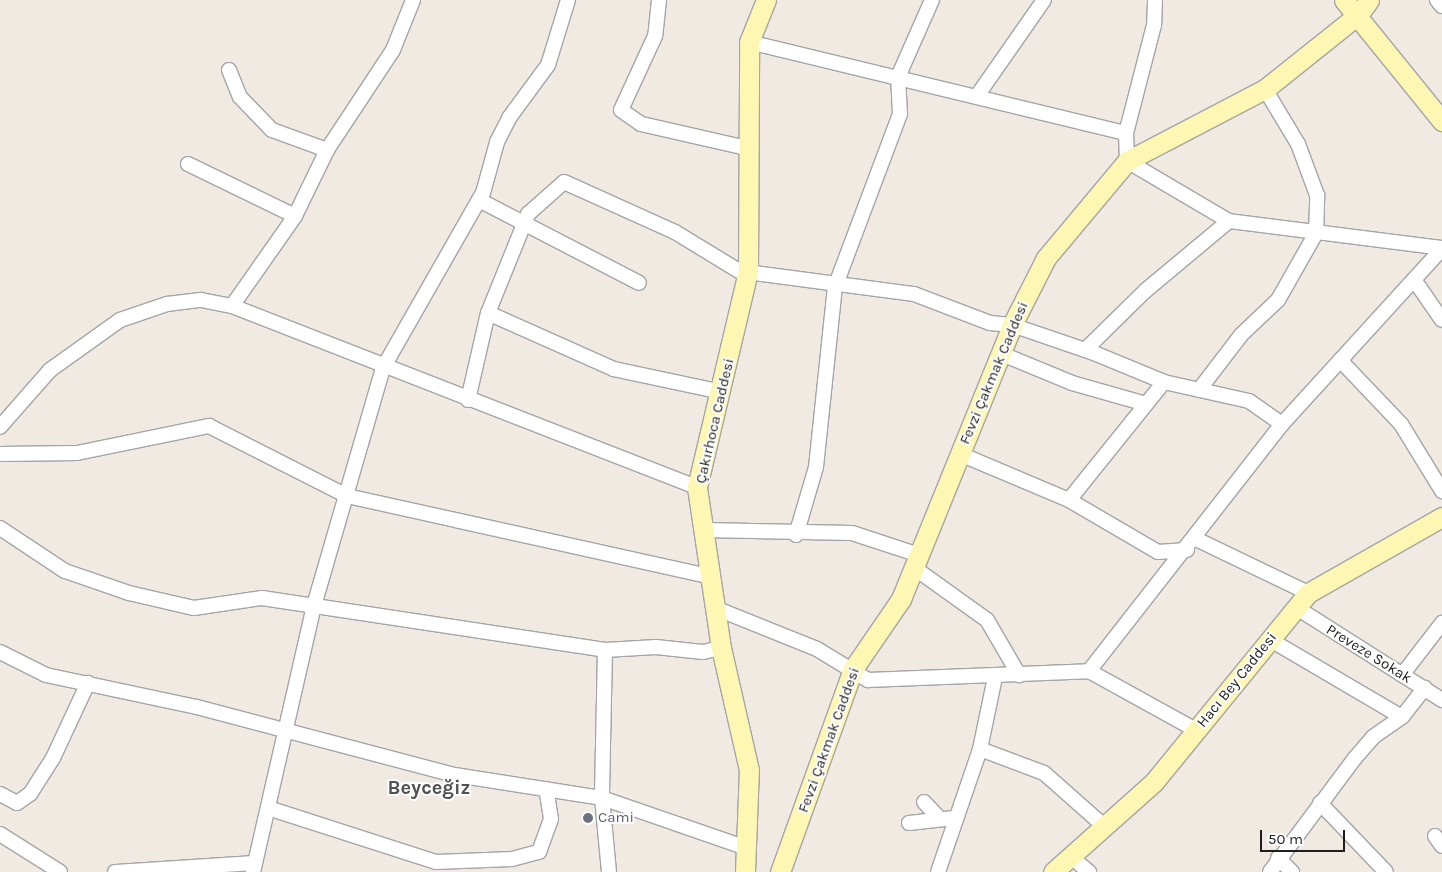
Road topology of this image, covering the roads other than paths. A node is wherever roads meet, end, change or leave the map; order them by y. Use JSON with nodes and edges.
{"nodes":[{"id":1,"x":413,"y":0,"type":"edge"},
{"id":2,"x":568,"y":0,"type":"edge"},
{"id":3,"x":659,"y":0,"type":"edge"},
{"id":4,"x":766,"y":0,"type":"edge"},
{"id":5,"x":932,"y":0,"type":"edge"},
{"id":6,"x":1044,"y":0,"type":"edge"},
{"id":7,"x":1155,"y":0,"type":"edge"},
{"id":8,"x":1344,"y":0,"type":"edge"},
{"id":9,"x":1437,"y":0,"type":"edge"},
{"id":10,"x":1442,"y":6,"type":"edge"},
{"id":11,"x":1364,"y":7,"type":"edge"},
{"id":12,"x":749,"y":42,"type":"junction"},
{"id":13,"x":229,"y":70,"type":"dead end"},
{"id":14,"x":898,"y":77,"type":"junction"},
{"id":15,"x":1265,"y":89,"type":"junction"},
{"id":16,"x":978,"y":96,"type":"junction"},
{"id":17,"x":1442,"y":121,"type":"edge"},
{"id":18,"x":1126,"y":132,"type":"junction"},
{"id":19,"x":751,"y":149,"type":"junction"},
{"id":20,"x":327,"y":150,"type":"junction"},
{"id":21,"x":1127,"y":161,"type":"junction"},
{"id":22,"x":188,"y":164,"type":"dead end"},
{"id":23,"x":479,"y":200,"type":"junction"},
{"id":24,"x":295,"y":216,"type":"junction"},
{"id":25,"x":1229,"y":221,"type":"junction"},
{"id":26,"x":525,"y":224,"type":"junction"},
{"id":27,"x":1316,"y":233,"type":"junction"},
{"id":28,"x":1442,"y":249,"type":"edge"},
{"id":29,"x":748,"y":272,"type":"junction"},
{"id":30,"x":1415,"y":281,"type":"junction"},
{"id":31,"x":639,"y":283,"type":"dead end"},
{"id":32,"x":836,"y":287,"type":"junction"},
{"id":33,"x":232,"y":306,"type":"junction"},
{"id":34,"x":488,"y":313,"type":"junction"},
{"id":35,"x":1442,"y":320,"type":"edge"},
{"id":36,"x":1012,"y":325,"type":"junction"},
{"id":37,"x":1085,"y":350,"type":"junction"},
{"id":38,"x":1002,"y":354,"type":"junction"},
{"id":39,"x":1340,"y":360,"type":"junction"},
{"id":40,"x":384,"y":368,"type":"junction"},
{"id":41,"x":1164,"y":382,"type":"junction"},
{"id":42,"x":1199,"y":390,"type":"junction"},
{"id":43,"x":722,"y":392,"type":"junction"},
{"id":44,"x":468,"y":400,"type":"junction"},
{"id":45,"x":1146,"y":404,"type":"junction"},
{"id":46,"x":1282,"y":424,"type":"junction"},
{"id":47,"x":0,"y":427,"type":"edge"},
{"id":48,"x":0,"y":454,"type":"edge"},
{"id":49,"x":960,"y":454,"type":"junction"},
{"id":50,"x":697,"y":487,"type":"junction"},
{"id":51,"x":1442,"y":491,"type":"edge"},
{"id":52,"x":347,"y":496,"type":"junction"},
{"id":53,"x":1069,"y":500,"type":"junction"},
{"id":54,"x":1442,"y":517,"type":"edge"},
{"id":55,"x":0,"y":528,"type":"edge"},
{"id":56,"x":703,"y":530,"type":"junction"},
{"id":57,"x":796,"y":535,"type":"junction"},
{"id":58,"x":1191,"y":544,"type":"junction"},
{"id":59,"x":914,"y":561,"type":"junction"},
{"id":60,"x":711,"y":576,"type":"junction"},
{"id":61,"x":1308,"y":593,"type":"junction"},
{"id":62,"x":715,"y":608,"type":"junction"},
{"id":63,"x":1297,"y":608,"type":"junction"},
{"id":64,"x":313,"y":609,"type":"junction"},
{"id":65,"x":1442,"y":623,"type":"edge"},
{"id":66,"x":1270,"y":639,"type":"junction"},
{"id":67,"x":721,"y":648,"type":"junction"},
{"id":68,"x":606,"y":650,"type":"junction"},
{"id":69,"x":0,"y":652,"type":"edge"},
{"id":70,"x":853,"y":669,"type":"junction"},
{"id":71,"x":1089,"y":671,"type":"junction"},
{"id":72,"x":1020,"y":675,"type":"junction"},
{"id":73,"x":1402,"y":676,"type":"junction"},
{"id":74,"x":995,"y":677,"type":"junction"},
{"id":75,"x":88,"y":683,"type":"junction"},
{"id":76,"x":1425,"y":688,"type":"junction"},
{"id":77,"x":1442,"y":700,"type":"edge"},
{"id":78,"x":1402,"y":717,"type":"junction"},
{"id":79,"x":287,"y":730,"type":"junction"},
{"id":80,"x":1196,"y":730,"type":"junction"},
{"id":81,"x":980,"y":749,"type":"junction"},
{"id":82,"x":546,"y":790,"type":"junction"},
{"id":83,"x":0,"y":794,"type":"edge"},
{"id":84,"x":602,"y":798,"type":"junction"},
{"id":85,"x":924,"y":802,"type":"dead end"},
{"id":86,"x":1320,"y":804,"type":"junction"},
{"id":87,"x":268,"y":808,"type":"junction"},
{"id":88,"x":940,"y":818,"type":"junction"},
{"id":89,"x":954,"y":818,"type":"junction"},
{"id":90,"x":909,"y":823,"type":"dead end"},
{"id":91,"x":1104,"y":826,"type":"junction"},
{"id":92,"x":0,"y":834,"type":"edge"},
{"id":93,"x":746,"y":848,"type":"junction"},
{"id":94,"x":1070,"y":856,"type":"junction"},
{"id":95,"x":1278,"y":858,"type":"junction"},
{"id":96,"x":254,"y":868,"type":"edge"},
{"id":97,"x":170,"y":870,"type":"edge"},
{"id":98,"x":60,"y":872,"type":"edge"},
{"id":99,"x":115,"y":872,"type":"edge"},
{"id":100,"x":609,"y":872,"type":"edge"},
{"id":101,"x":745,"y":872,"type":"edge"},
{"id":102,"x":780,"y":872,"type":"edge"},
{"id":103,"x":938,"y":872,"type":"edge"},
{"id":104,"x":1053,"y":872,"type":"edge"},
{"id":105,"x":1088,"y":872,"type":"edge"},
{"id":106,"x":1270,"y":872,"type":"edge"},
{"id":107,"x":1292,"y":872,"type":"edge"},
{"id":108,"x":1386,"y":872,"type":"edge"}],
"edges":[{"from":1,"to":20,"type":"street"},
{"from":2,"to":23,"type":"street"},
{"from":3,"to":19,"type":"street"},
{"from":4,"to":12,"type":"street","name":"Çakırhoca Caddesi"},
{"from":5,"to":14,"type":"street"},
{"from":6,"to":16,"type":"street"},
{"from":7,"to":18,"type":"street"},
{"from":8,"to":11,"type":"street"},
{"from":9,"to":10,"type":"street"},
{"from":11,"to":15,"type":"street","name":"Fevzi Çakmak Caddesi"},
{"from":11,"to":17,"type":"street"},
{"from":12,"to":14,"type":"street"},
{"from":12,"to":19,"type":"street","name":"Çakırhoca Caddesi"},
{"from":13,"to":20,"type":"street"},
{"from":14,"to":16,"type":"street"},
{"from":14,"to":32,"type":"street"},
{"from":15,"to":21,"type":"street","name":"Fevzi Çakmak Caddesi"},
{"from":15,"to":27,"type":"street"},
{"from":16,"to":18,"type":"street"},
{"from":18,"to":21,"type":"street"},
{"from":19,"to":29,"type":"street","name":"Çakırhoca Caddesi"},
{"from":20,"to":24,"type":"street"},
{"from":21,"to":25,"type":"street"},
{"from":21,"to":36,"type":"street","name":"Fevzi Çakmak Caddesi"},
{"from":22,"to":24,"type":"street"},
{"from":23,"to":26,"type":"street"},
{"from":23,"to":40,"type":"street"},
{"from":24,"to":33,"type":"street"},
{"from":25,"to":27,"type":"street"},
{"from":25,"to":37,"type":"street"},
{"from":26,"to":29,"type":"street"},
{"from":26,"to":31,"type":"street"},
{"from":26,"to":34,"type":"street"},
{"from":27,"to":28,"type":"street"},
{"from":27,"to":42,"type":"street"},
{"from":28,"to":30,"type":"street"},
{"from":29,"to":32,"type":"street"},
{"from":29,"to":43,"type":"street","name":"Çakırhoca Caddesi"},
{"from":30,"to":35,"type":"street"},
{"from":30,"to":39,"type":"street"},
{"from":32,"to":36,"type":"street"},
{"from":32,"to":57,"type":"street"},
{"from":33,"to":40,"type":"street"},
{"from":33,"to":47,"type":"street"},
{"from":34,"to":43,"type":"street"},
{"from":34,"to":44,"type":"street"},
{"from":36,"to":37,"type":"street"},
{"from":36,"to":38,"type":"street","name":"Fevzi Çakmak Caddesi"},
{"from":37,"to":41,"type":"street"},
{"from":38,"to":45,"type":"street"},
{"from":38,"to":49,"type":"street","name":"Fevzi Çakmak Caddesi"},
{"from":39,"to":46,"type":"street"},
{"from":39,"to":51,"type":"street"},
{"from":40,"to":44,"type":"street"},
{"from":40,"to":52,"type":"street"},
{"from":41,"to":42,"type":"street"},
{"from":41,"to":45,"type":"street"},
{"from":42,"to":46,"type":"street"},
{"from":43,"to":50,"type":"street","name":"Çakırhoca Caddesi"},
{"from":44,"to":50,"type":"street"},
{"from":45,"to":53,"type":"street"},
{"from":46,"to":58,"type":"street"},
{"from":48,"to":52,"type":"street"},
{"from":49,"to":53,"type":"street"},
{"from":49,"to":59,"type":"street","name":"Fevzi Çakmak Caddesi"},
{"from":50,"to":56,"type":"street","name":"Çakırhoca Caddesi"},
{"from":52,"to":60,"type":"street"},
{"from":52,"to":64,"type":"street"},
{"from":53,"to":58,"type":"street"},
{"from":54,"to":61,"type":"street","name":"Hacı Bey Caddesi"},
{"from":55,"to":64,"type":"street"},
{"from":56,"to":57,"type":"street"},
{"from":56,"to":60,"type":"street","name":"Çakırhoca Caddesi"},
{"from":57,"to":59,"type":"street"},
{"from":58,"to":61,"type":"street"},
{"from":58,"to":71,"type":"street"},
{"from":59,"to":70,"type":"street","name":"Fevzi Çakmak Caddesi"},
{"from":59,"to":72,"type":"street"},
{"from":60,"to":62,"type":"street","name":"Çakırhoca Caddesi"},
{"from":61,"to":63,"type":"street","name":"Hacı Bey Caddesi"},
{"from":62,"to":67,"type":"street","name":"Çakırhoca Caddesi"},
{"from":62,"to":70,"type":"street"},
{"from":63,"to":66,"type":"street","name":"Hacı Bey Caddesi"},
{"from":63,"to":73,"type":"street","name":"Preveze Sokak"},
{"from":64,"to":68,"type":"street"},
{"from":64,"to":79,"type":"street"},
{"from":65,"to":73,"type":"street"},
{"from":66,"to":78,"type":"street"},
{"from":66,"to":80,"type":"street","name":"Hacı Bey Caddesi"},
{"from":67,"to":68,"type":"street"},
{"from":67,"to":93,"type":"street","name":"Çakırhoca Caddesi"},
{"from":68,"to":84,"type":"street"},
{"from":69,"to":75,"type":"street"},
{"from":70,"to":74,"type":"street"},
{"from":70,"to":102,"type":"street","name":"Fevzi Çakmak Caddesi"},
{"from":71,"to":72,"type":"street"},
{"from":71,"to":80,"type":"street"},
{"from":72,"to":74,"type":"street"},
{"from":73,"to":76,"type":"street","name":"Preveze Sokak"},
{"from":74,"to":81,"type":"street"},
{"from":75,"to":79,"type":"street"},
{"from":75,"to":83,"type":"street"},
{"from":76,"to":77,"type":"street","name":"Preveze Sokak"},
{"from":76,"to":78,"type":"street"},
{"from":78,"to":86,"type":"street"},
{"from":79,"to":82,"type":"street"},
{"from":79,"to":87,"type":"street"},
{"from":80,"to":91,"type":"street","name":"Hacı Bey Caddesi"},
{"from":81,"to":89,"type":"street"},
{"from":81,"to":91,"type":"street"},
{"from":82,"to":84,"type":"street"},
{"from":82,"to":87,"type":"street"},
{"from":84,"to":93,"type":"street"},
{"from":84,"to":100,"type":"street"},
{"from":85,"to":88,"type":"street"},
{"from":86,"to":95,"type":"street"},
{"from":86,"to":108,"type":"street"},
{"from":87,"to":96,"type":"street"},
{"from":88,"to":89,"type":"street"},
{"from":88,"to":90,"type":"street"},
{"from":89,"to":103,"type":"street"},
{"from":91,"to":94,"type":"street","name":"Hacı Bey Caddesi"},
{"from":92,"to":98,"type":"street"},
{"from":93,"to":101,"type":"street","name":"Çakırhoca Caddesi"},
{"from":94,"to":104,"type":"street","name":"Hacı Bey Caddesi"},
{"from":94,"to":105,"type":"street"},
{"from":95,"to":106,"type":"street"},
{"from":95,"to":107,"type":"street"},
{"from":96,"to":97,"type":"street"},
{"from":97,"to":99,"type":"street"}]}
